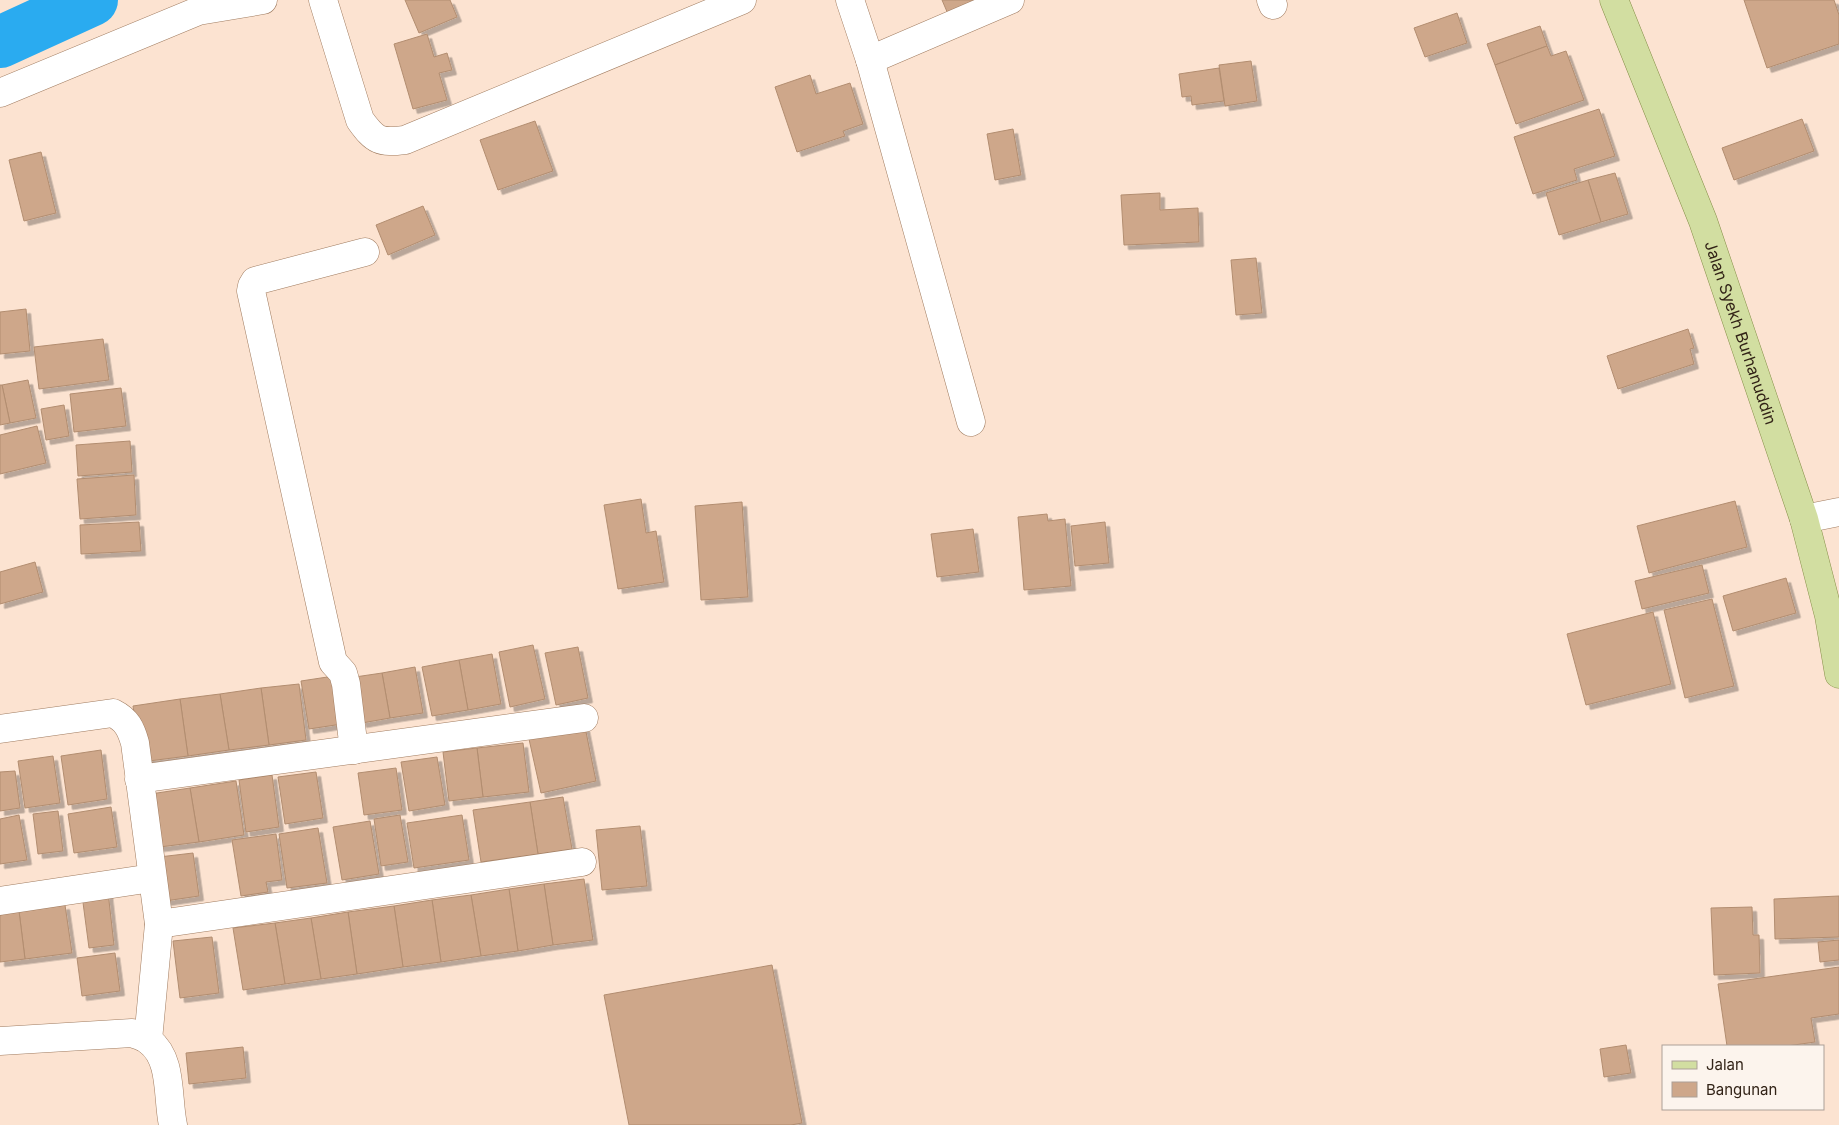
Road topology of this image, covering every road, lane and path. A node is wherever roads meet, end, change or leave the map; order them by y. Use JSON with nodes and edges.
{"nodes":[{"id":1,"x":263,"y":0,"type":"edge"},
{"id":2,"x":324,"y":0,"type":"edge"},
{"id":3,"x":742,"y":0,"type":"edge"},
{"id":4,"x":850,"y":0,"type":"edge"},
{"id":5,"x":1010,"y":0,"type":"edge"},
{"id":6,"x":1614,"y":0,"type":"edge"},
{"id":7,"x":870,"y":60,"type":"junction"},
{"id":8,"x":0,"y":93,"type":"edge"},
{"id":9,"x":365,"y":252,"type":"dead end"},
{"id":10,"x":971,"y":422,"type":"dead end"},
{"id":11,"x":1839,"y":512,"type":"edge"},
{"id":12,"x":1804,"y":519,"type":"junction"},
{"id":13,"x":1839,"y":674,"type":"edge"},
{"id":14,"x":584,"y":718,"type":"dead end"},
{"id":15,"x":0,"y":729,"type":"edge"},
{"id":16,"x":354,"y":750,"type":"junction"},
{"id":17,"x":139,"y":779,"type":"junction"},
{"id":18,"x":582,"y":862,"type":"dead end"},
{"id":19,"x":152,"y":878,"type":"junction"},
{"id":20,"x":0,"y":900,"type":"edge"},
{"id":21,"x":159,"y":924,"type":"junction"},
{"id":22,"x":148,"y":1040,"type":"junction"},
{"id":23,"x":0,"y":1041,"type":"edge"},
{"id":24,"x":173,"y":1125,"type":"edge"}],
"edges":[{"from":1,"to":8,"type":"street"},
{"from":2,"to":3,"type":"street"},
{"from":4,"to":7,"type":"street"},
{"from":5,"to":7,"type":"street"},
{"from":6,"to":12,"type":"main road","name":"Jalan Syekh Burhanuddin"},
{"from":7,"to":10,"type":"street"},
{"from":9,"to":16,"type":"street"},
{"from":11,"to":12,"type":"street"},
{"from":12,"to":13,"type":"main road","name":"Jalan Syekh Burhanuddin"},
{"from":14,"to":16,"type":"street"},
{"from":15,"to":17,"type":"street"},
{"from":16,"to":17,"type":"street"},
{"from":17,"to":19,"type":"street"},
{"from":18,"to":21,"type":"street"},
{"from":19,"to":20,"type":"street"},
{"from":19,"to":21,"type":"street"},
{"from":21,"to":22,"type":"street"},
{"from":22,"to":23,"type":"street"},
{"from":22,"to":24,"type":"street"}]}
